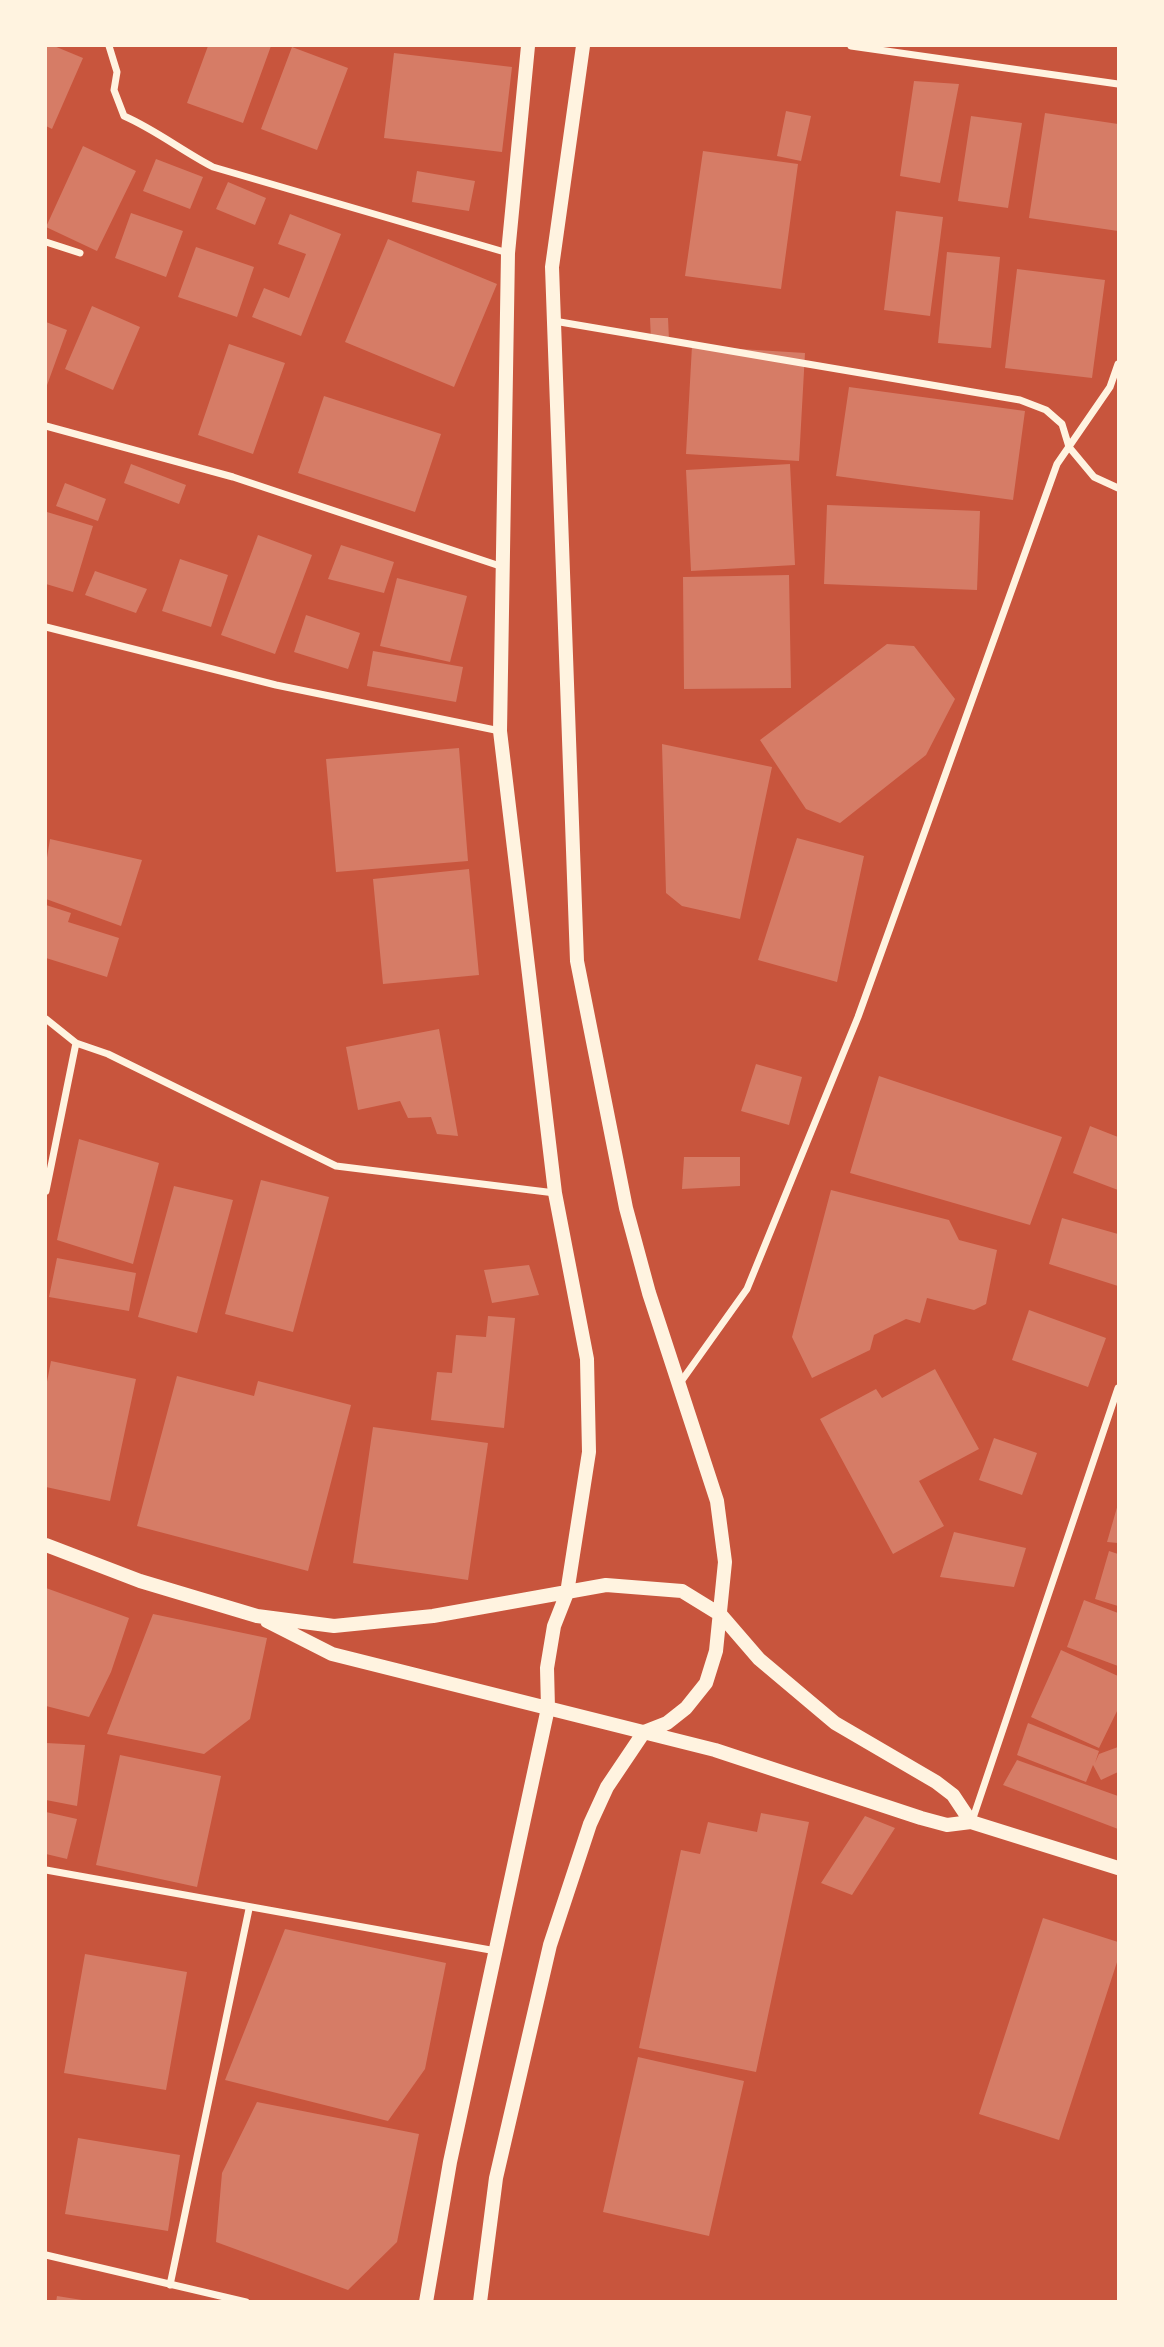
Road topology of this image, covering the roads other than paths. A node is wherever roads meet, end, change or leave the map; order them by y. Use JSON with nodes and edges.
{"nodes":[{"id":1,"x":108,"y":46,"type":"edge"},
{"id":2,"x":528,"y":46,"type":"edge"},
{"id":3,"x":583,"y":46,"type":"edge"},
{"id":4,"x":851,"y":46,"type":"edge"},
{"id":5,"x":1118,"y":84,"type":"edge"},
{"id":6,"x":46,"y":242,"type":"edge"},
{"id":7,"x":79,"y":253,"type":"dead end"},
{"id":8,"x":508,"y":253,"type":"junction"},
{"id":9,"x":554,"y":320,"type":"junction"},
{"id":10,"x":1118,"y":364,"type":"edge"},
{"id":11,"x":46,"y":426,"type":"edge"},
{"id":12,"x":1069,"y":447,"type":"junction"},
{"id":13,"x":1118,"y":488,"type":"edge"},
{"id":14,"x":503,"y":568,"type":"junction"},
{"id":15,"x":46,"y":627,"type":"edge"},
{"id":16,"x":500,"y":732,"type":"junction"},
{"id":17,"x":46,"y":1019,"type":"edge"},
{"id":18,"x":76,"y":1043,"type":"junction"},
{"id":19,"x":46,"y":1191,"type":"edge"},
{"id":20,"x":555,"y":1193,"type":"junction"},
{"id":21,"x":680,"y":1383,"type":"junction"},
{"id":22,"x":1118,"y":1388,"type":"edge"},
{"id":23,"x":46,"y":1545,"type":"edge"},
{"id":24,"x":567,"y":1593,"type":"junction"},
{"id":25,"x":721,"y":1615,"type":"junction"},
{"id":26,"x":257,"y":1616,"type":"junction"},
{"id":27,"x":548,"y":1708,"type":"junction"},
{"id":28,"x":644,"y":1732,"type":"junction"},
{"id":29,"x":971,"y":1822,"type":"junction"},
{"id":30,"x":1118,"y":1868,"type":"edge"},
{"id":31,"x":46,"y":1870,"type":"edge"},
{"id":32,"x":249,"y":1909,"type":"junction"},
{"id":33,"x":496,"y":1951,"type":"junction"},
{"id":34,"x":46,"y":2255,"type":"edge"},
{"id":35,"x":170,"y":2285,"type":"junction"},
{"id":36,"x":246,"y":2301,"type":"edge"},
{"id":37,"x":426,"y":2301,"type":"edge"},
{"id":38,"x":480,"y":2301,"type":"edge"}],
"edges":[{"from":1,"to":8,"type":"street"},
{"from":2,"to":8,"type":"main road"},
{"from":3,"to":9,"type":"main road"},
{"from":4,"to":5,"type":"street"},
{"from":6,"to":7,"type":"street"},
{"from":8,"to":14,"type":"main road"},
{"from":9,"to":12,"type":"street"},
{"from":9,"to":21,"type":"main road"},
{"from":10,"to":12,"type":"street"},
{"from":11,"to":14,"type":"street"},
{"from":12,"to":13,"type":"street"},
{"from":12,"to":21,"type":"street"},
{"from":14,"to":16,"type":"main road"},
{"from":15,"to":16,"type":"street"},
{"from":16,"to":20,"type":"main road"},
{"from":17,"to":18,"type":"street"},
{"from":18,"to":19,"type":"street"},
{"from":18,"to":20,"type":"street"},
{"from":20,"to":24,"type":"main road"},
{"from":21,"to":25,"type":"main road"},
{"from":22,"to":29,"type":"street"},
{"from":23,"to":26,"type":"main road"},
{"from":24,"to":25,"type":"main road"},
{"from":24,"to":26,"type":"main road"},
{"from":24,"to":27,"type":"main road"},
{"from":25,"to":28,"type":"main road"},
{"from":25,"to":29,"type":"main road"},
{"from":26,"to":27,"type":"main road"},
{"from":27,"to":28,"type":"main road"},
{"from":27,"to":33,"type":"main road"},
{"from":28,"to":29,"type":"main road"},
{"from":28,"to":38,"type":"main road"},
{"from":29,"to":30,"type":"main road"},
{"from":31,"to":32,"type":"street"},
{"from":32,"to":33,"type":"street"},
{"from":32,"to":35,"type":"street"},
{"from":33,"to":37,"type":"main road"},
{"from":34,"to":35,"type":"street"},
{"from":35,"to":36,"type":"street"}]}
